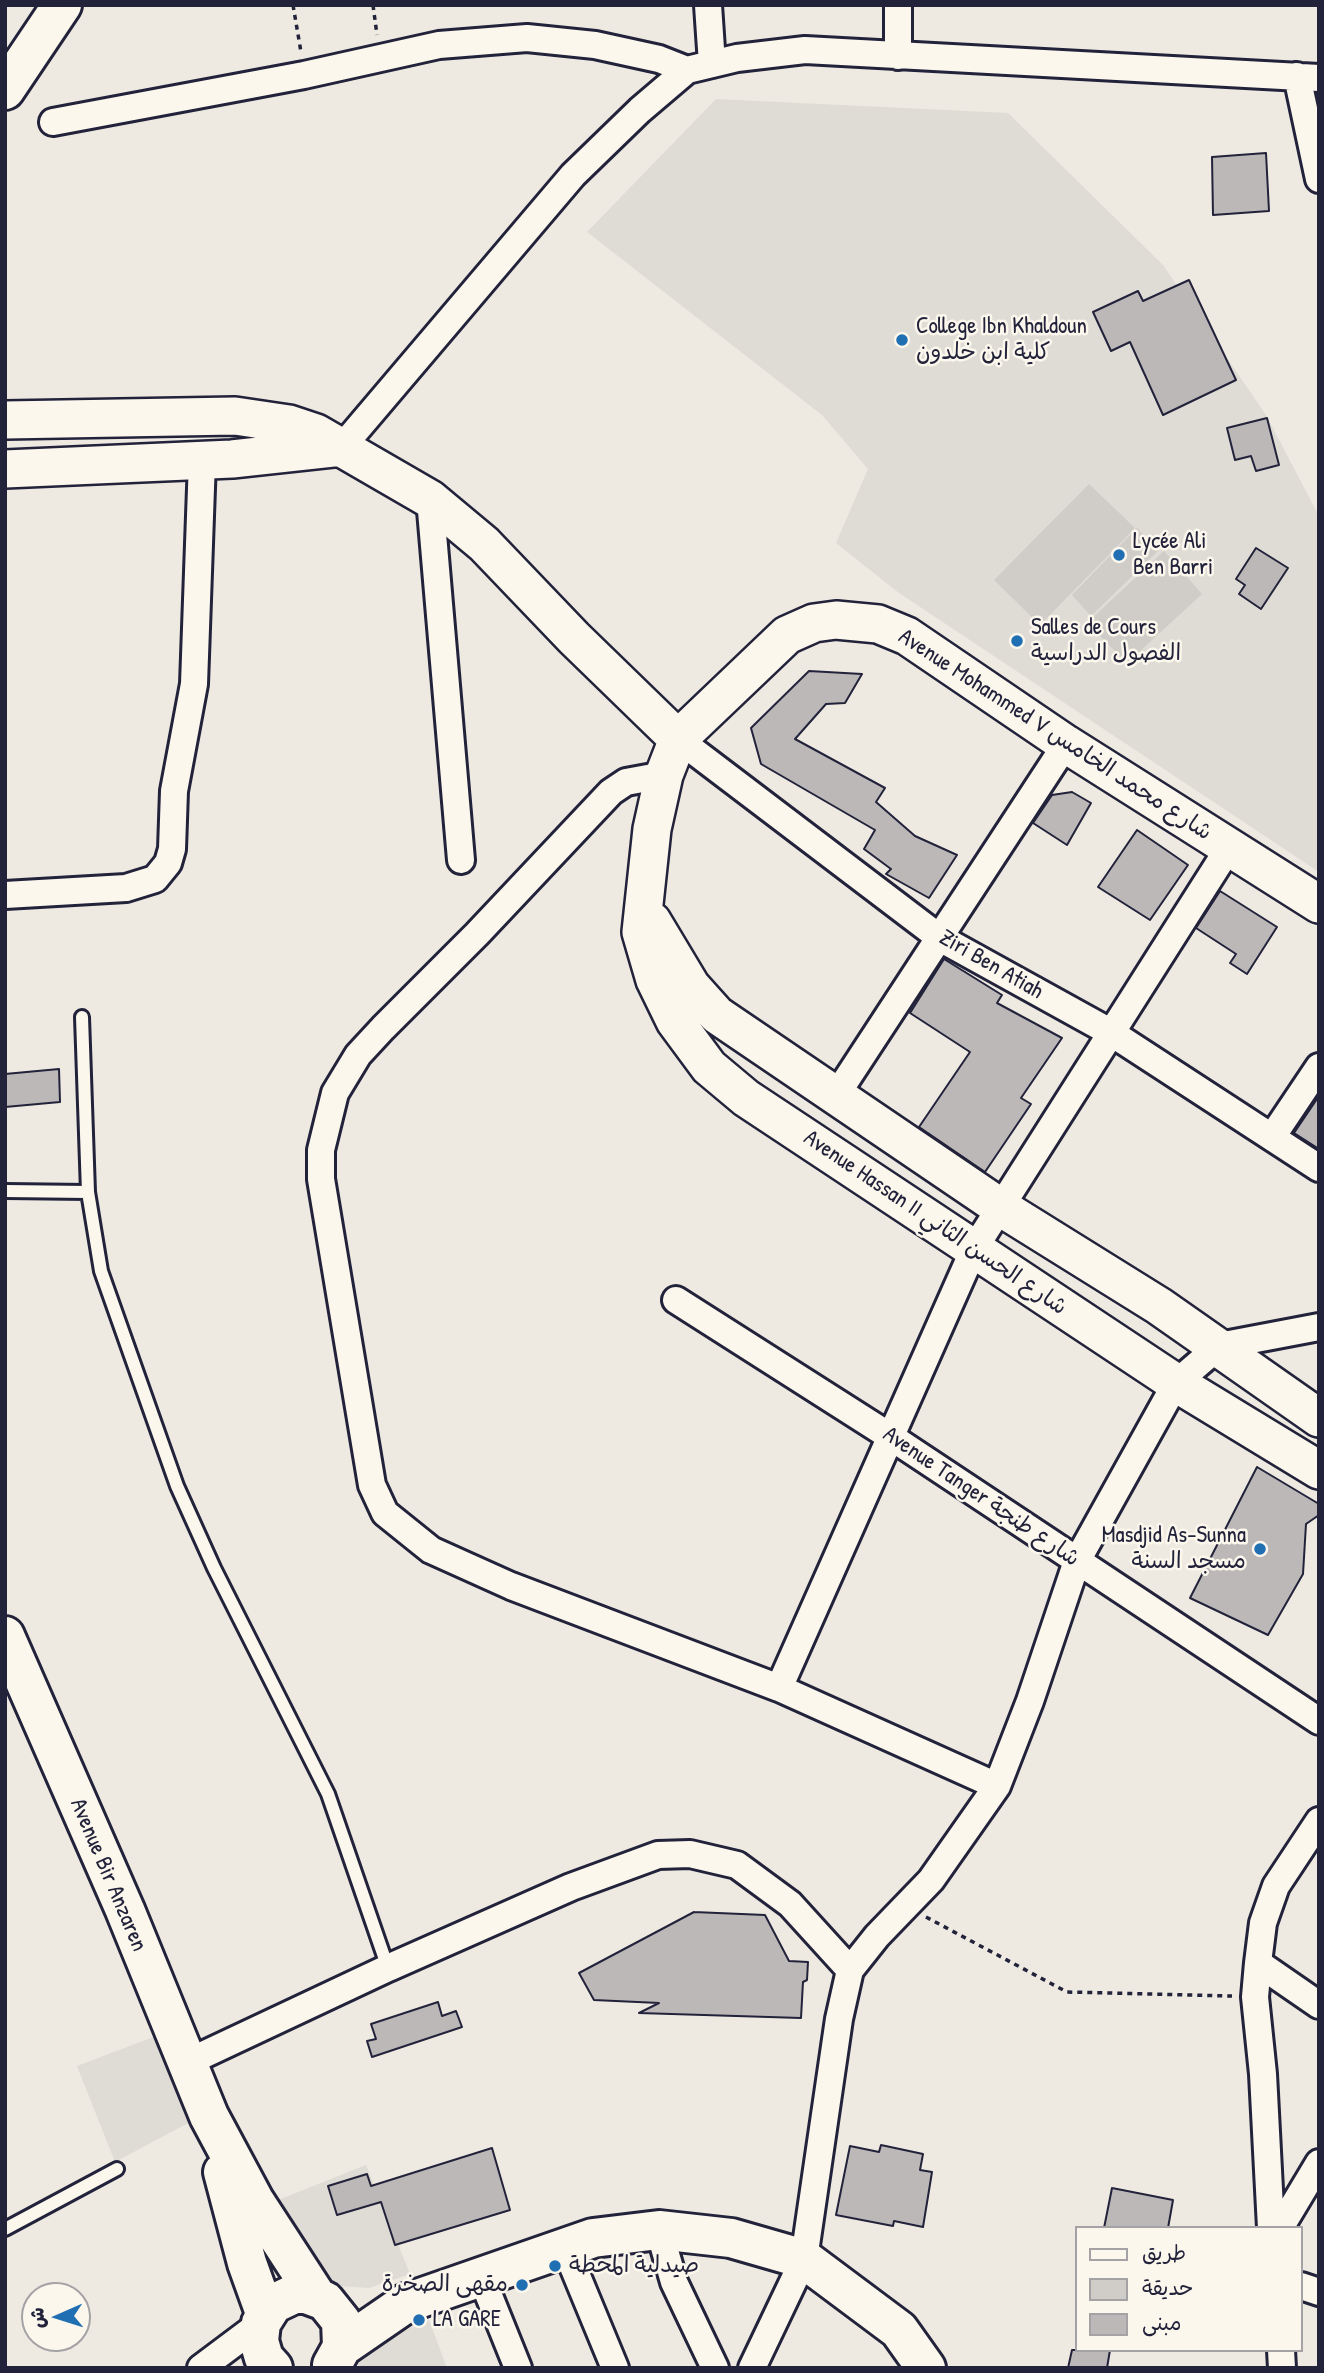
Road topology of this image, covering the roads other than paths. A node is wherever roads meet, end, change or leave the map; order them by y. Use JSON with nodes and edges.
{"nodes":[{"id":1,"x":62,"y":5,"type":"edge"},
{"id":2,"x":708,"y":5,"type":"edge"},
{"id":3,"x":898,"y":5,"type":"edge"},
{"id":4,"x":898,"y":55,"type":"junction"},
{"id":5,"x":699,"y":67,"type":"junction"},
{"id":6,"x":1308,"y":77,"type":"edge"},
{"id":7,"x":5,"y":90,"type":"edge"},
{"id":8,"x":53,"y":122,"type":"dead end"},
{"id":9,"x":1319,"y":179,"type":"edge"},
{"id":10,"x":5,"y":420,"type":"edge"},
{"id":11,"x":342,"y":447,"type":"junction"},
{"id":12,"x":202,"y":460,"type":"junction"},
{"id":13,"x":5,"y":468,"type":"edge"},
{"id":14,"x":430,"y":499,"type":"junction"},
{"id":15,"x":678,"y":739,"type":"junction"},
{"id":16,"x":1066,"y":744,"type":"junction"},
{"id":17,"x":664,"y":775,"type":"junction"},
{"id":18,"x":1230,"y":846,"type":"junction"},
{"id":19,"x":461,"y":860,"type":"dead end"},
{"id":20,"x":5,"y":895,"type":"edge"},
{"id":21,"x":642,"y":904,"type":"junction"},
{"id":22,"x":1319,"y":904,"type":"edge"},
{"id":23,"x":940,"y":938,"type":"junction"},
{"id":24,"x":82,"y":1017,"type":"dead end"},
{"id":25,"x":1110,"y":1032,"type":"junction"},
{"id":26,"x":1319,"y":1067,"type":"edge"},
{"id":27,"x":837,"y":1094,"type":"junction"},
{"id":28,"x":1272,"y":1137,"type":"junction"},
{"id":29,"x":1319,"y":1168,"type":"edge"},
{"id":30,"x":5,"y":1191,"type":"edge"},
{"id":31,"x":88,"y":1192,"type":"junction"},
{"id":32,"x":1000,"y":1207,"type":"junction"},
{"id":33,"x":974,"y":1249,"type":"junction"},
{"id":34,"x":676,"y":1300,"type":"dead end"},
{"id":35,"x":1319,"y":1327,"type":"edge"},
{"id":36,"x":1219,"y":1346,"type":"junction"},
{"id":37,"x":1176,"y":1382,"type":"junction"},
{"id":38,"x":1319,"y":1419,"type":"edge"},
{"id":39,"x":891,"y":1437,"type":"junction"},
{"id":40,"x":1309,"y":1464,"type":"edge"},
{"id":41,"x":1077,"y":1561,"type":"junction"},
{"id":42,"x":5,"y":1636,"type":"edge"},
{"id":43,"x":779,"y":1688,"type":"junction"},
{"id":44,"x":1319,"y":1721,"type":"edge"},
{"id":45,"x":997,"y":1786,"type":"junction"},
{"id":46,"x":1319,"y":1821,"type":"edge"},
{"id":47,"x":1258,"y":1963,"type":"junction"},
{"id":48,"x":388,"y":1968,"type":"junction"},
{"id":49,"x":850,"y":1970,"type":"junction"},
{"id":50,"x":1319,"y":2005,"type":"edge"},
{"id":51,"x":186,"y":2063,"type":"junction"},
{"id":52,"x":209,"y":2116,"type":"junction"},
{"id":53,"x":1319,"y":2163,"type":"edge"},
{"id":54,"x":117,"y":2169,"type":"dead end"},
{"id":55,"x":1271,"y":2226,"type":"edge"},
{"id":56,"x":1281,"y":2226,"type":"edge"},
{"id":57,"x":5,"y":2229,"type":"edge"},
{"id":58,"x":659,"y":2230,"type":"junction"},
{"id":59,"x":565,"y":2247,"type":"junction"},
{"id":60,"x":804,"y":2259,"type":"junction"},
{"id":61,"x":481,"y":2276,"type":"junction"},
{"id":62,"x":321,"y":2299,"type":"junction"},
{"id":63,"x":406,"y":2303,"type":"junction"},
{"id":64,"x":263,"y":2318,"type":"junction"},
{"id":65,"x":339,"y":2358,"type":"edge"},
{"id":66,"x":201,"y":2368,"type":"edge"},
{"id":67,"x":273,"y":2368,"type":"edge"},
{"id":68,"x":518,"y":2368,"type":"edge"},
{"id":69,"x":615,"y":2368,"type":"edge"},
{"id":70,"x":715,"y":2368,"type":"edge"},
{"id":71,"x":752,"y":2368,"type":"edge"},
{"id":72,"x":926,"y":2368,"type":"edge"}],
"edges":[{"from":1,"to":7,"type":"main road"},
{"from":2,"to":5,"type":"street"},
{"from":3,"to":4,"type":"street"},
{"from":4,"to":5,"type":"street"},
{"from":4,"to":6,"type":"street"},
{"from":5,"to":8,"type":"street"},
{"from":5,"to":11,"type":"street"},
{"from":6,"to":9,"type":"street"},
{"from":10,"to":11,"type":"street"},
{"from":11,"to":12,"type":"street"},
{"from":11,"to":14,"type":"street"},
{"from":12,"to":13,"type":"street"},
{"from":12,"to":20,"type":"street"},
{"from":14,"to":15,"type":"street"},
{"from":14,"to":19,"type":"street"},
{"from":15,"to":16,"type":"street","name":"Avenue Mohammed V شارع محمد الخامس"},
{"from":15,"to":17,"type":"street","name":"Avenue Hassan II شارع الحسن الثاني"},
{"from":15,"to":23,"type":"street","name":"Ziri Ben Atiah"},
{"from":16,"to":18,"type":"street","name":"Avenue Mohammed V شارع محمد الخامس"},
{"from":16,"to":23,"type":"street"},
{"from":17,"to":21,"type":"street","name":"Avenue Hassan II شارع الحسن الثاني"},
{"from":17,"to":43,"type":"street"},
{"from":18,"to":22,"type":"street","name":"Avenue Mohammed V شارع محمد الخامس"},
{"from":18,"to":25,"type":"street"},
{"from":21,"to":27,"type":"street"},
{"from":21,"to":33,"type":"street","name":"Avenue Hassan II شارع الحسن الثاني"},
{"from":23,"to":25,"type":"street","name":"Ziri Ben Atiah"},
{"from":23,"to":27,"type":"street"},
{"from":24,"to":31,"type":"lane"},
{"from":25,"to":28,"type":"street","name":"Ziri Ben Atiah"},
{"from":25,"to":32,"type":"street"},
{"from":26,"to":28,"type":"street"},
{"from":27,"to":32,"type":"street"},
{"from":28,"to":29,"type":"street","name":"Ziri Ben Atiah"},
{"from":30,"to":31,"type":"lane"},
{"from":31,"to":48,"type":"lane"},
{"from":32,"to":33,"type":"street"},
{"from":32,"to":36,"type":"street"},
{"from":33,"to":37,"type":"street","name":"Avenue Hassan II شارع الحسن الثاني"},
{"from":33,"to":39,"type":"street"},
{"from":34,"to":39,"type":"street","name":"Avenue Tanger شارع طنجة"},
{"from":35,"to":36,"type":"street"},
{"from":36,"to":37,"type":"street"},
{"from":36,"to":38,"type":"street"},
{"from":37,"to":40,"type":"street","name":"Avenue Hassan II شارع الحسن الثاني"},
{"from":37,"to":41,"type":"street"},
{"from":38,"to":40,"type":"street"},
{"from":39,"to":41,"type":"street","name":"Avenue Tanger شارع طنجة"},
{"from":39,"to":43,"type":"street"},
{"from":41,"to":44,"type":"street","name":"Avenue Tanger شارع طنجة"},
{"from":41,"to":45,"type":"street"},
{"from":42,"to":51,"type":"main road","name":"Avenue Bir Anzaren"},
{"from":43,"to":45,"type":"street"},
{"from":45,"to":49,"type":"street"},
{"from":46,"to":47,"type":"street"},
{"from":47,"to":50,"type":"street"},
{"from":47,"to":55,"type":"street"},
{"from":48,"to":49,"type":"street"},
{"from":48,"to":51,"type":"street"},
{"from":49,"to":60,"type":"street"},
{"from":51,"to":52,"type":"main road","name":"Avenue Bir Anzaren"},
{"from":52,"to":62,"type":"main road","name":"Avenue Bir Anzaren"},
{"from":52,"to":64,"type":"main road","name":"Avenue Bir Anzaren"},
{"from":53,"to":56,"type":"street"},
{"from":54,"to":57,"type":"lane"},
{"from":58,"to":59,"type":"main road"},
{"from":58,"to":60,"type":"main road"},
{"from":58,"to":70,"type":"street"},
{"from":59,"to":61,"type":"main road"},
{"from":59,"to":69,"type":"street"},
{"from":60,"to":71,"type":"street"},
{"from":60,"to":72,"type":"main road"},
{"from":61,"to":63,"type":"main road"},
{"from":61,"to":68,"type":"street"},
{"from":62,"to":63,"type":"main road"},
{"from":62,"to":64,"type":"main road"},
{"from":62,"to":65,"type":"main road","name":"Avenue Bir Anzaren"},
{"from":63,"to":65,"type":"main road"},
{"from":64,"to":66,"type":"street"},
{"from":64,"to":67,"type":"main road","name":"Avenue Bir Anzaren"}]}
